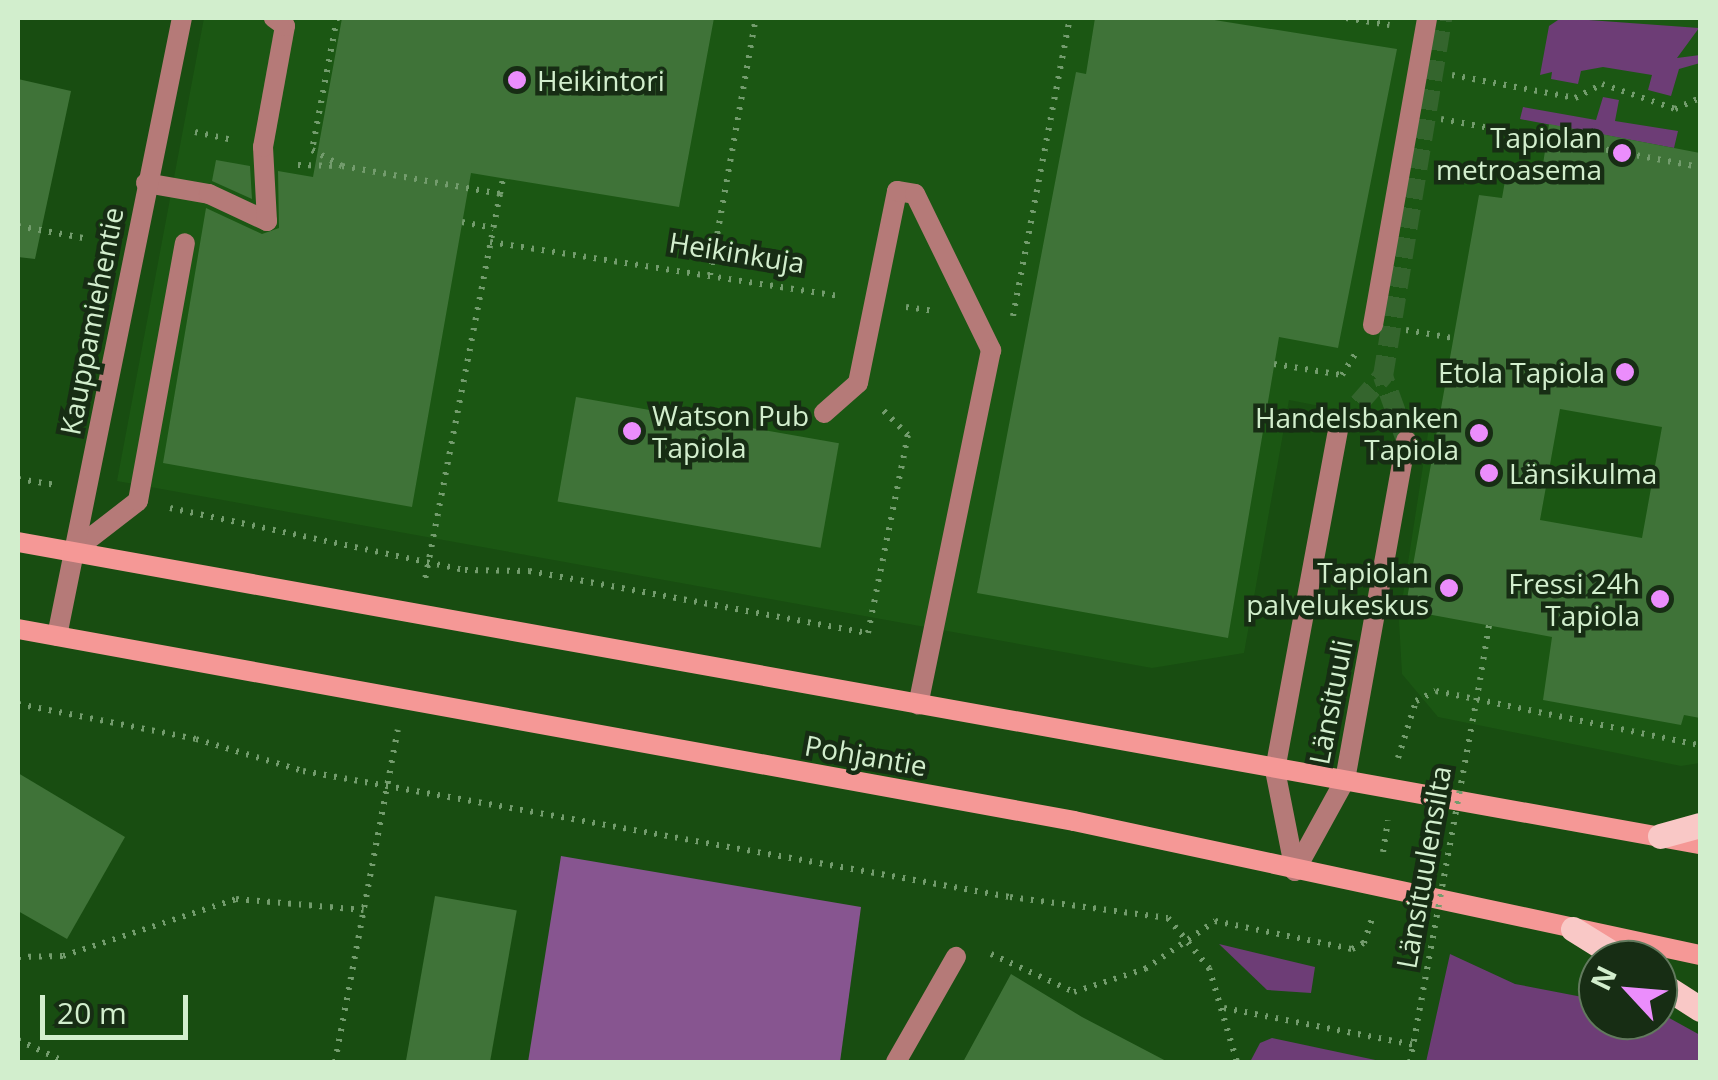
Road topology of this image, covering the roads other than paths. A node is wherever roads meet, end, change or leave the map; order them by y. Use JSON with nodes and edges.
{"nodes":[{"id":1,"x":182,"y":18,"type":"edge"},
{"id":2,"x":274,"y":18,"type":"edge"},
{"id":3,"x":1426,"y":24,"type":"edge"},
{"id":4,"x":146,"y":183,"type":"junction"},
{"id":5,"x":185,"y":243,"type":"dead end"},
{"id":6,"x":1373,"y":325,"type":"dead end"},
{"id":7,"x":824,"y":413,"type":"dead end"},
{"id":8,"x":1340,"y":426,"type":"tunnel mouth"},
{"id":9,"x":1406,"y":440,"type":"tunnel mouth"},
{"id":10,"x":18,"y":542,"type":"edge"},
{"id":11,"x":72,"y":552,"type":"junction"},
{"id":12,"x":18,"y":629,"type":"edge"},
{"id":13,"x":56,"y":636,"type":"junction"},
{"id":14,"x":918,"y":705,"type":"junction"},
{"id":15,"x":1275,"y":770,"type":"junction"},
{"id":16,"x":1344,"y":780,"type":"junction"},
{"id":17,"x":1700,"y":825,"type":"edge"},
{"id":18,"x":1660,"y":836,"type":"junction"},
{"id":19,"x":1700,"y":844,"type":"edge"},
{"id":20,"x":1295,"y":871,"type":"junction"},
{"id":21,"x":1573,"y":929,"type":"junction"},
{"id":22,"x":1591,"y":940,"type":"edge"},
{"id":23,"x":1700,"y":955,"type":"edge"},
{"id":24,"x":956,"y":956,"type":"road end"},
{"id":25,"x":1678,"y":994,"type":"edge"},
{"id":26,"x":1700,"y":1008,"type":"edge"},
{"id":27,"x":896,"y":1062,"type":"edge"}],
"edges":[{"from":1,"to":4,"type":"street","name":"Kauppamiehentie"},
{"from":2,"to":4,"type":"street"},
{"from":3,"to":6,"type":"street"},
{"from":4,"to":11,"type":"street","name":"Kauppamiehentie"},
{"from":5,"to":11,"type":"street"},
{"from":7,"to":14,"type":"street"},
{"from":8,"to":15,"type":"street","name":"Länsituuli"},
{"from":9,"to":16,"type":"street","name":"Länsituuli"},
{"from":10,"to":11,"type":"main road","name":"Pohjantie"},
{"from":11,"to":13,"type":"street","name":"Kauppamiehentie"},
{"from":11,"to":14,"type":"main road","name":"Pohjantie"},
{"from":12,"to":13,"type":"main road","name":"Pohjantie"},
{"from":13,"to":20,"type":"main road","name":"Pohjantie"},
{"from":14,"to":15,"type":"main road","name":"Pohjantie"},
{"from":15,"to":16,"type":"main road","name":"Pohjantie"},
{"from":15,"to":20,"type":"street","name":"Länsituuli"},
{"from":16,"to":18,"type":"main road","name":"Pohjantie"},
{"from":16,"to":20,"type":"street","name":"Länsituuli"},
{"from":17,"to":18,"type":"main road"},
{"from":18,"to":19,"type":"main road","name":"Pohjantie"},
{"from":20,"to":21,"type":"main road","name":"Pohjantie"},
{"from":21,"to":22,"type":"main road"},
{"from":21,"to":23,"type":"main road","name":"Pohjantie"},
{"from":24,"to":27,"type":"street"},
{"from":25,"to":26,"type":"main road"}]}
